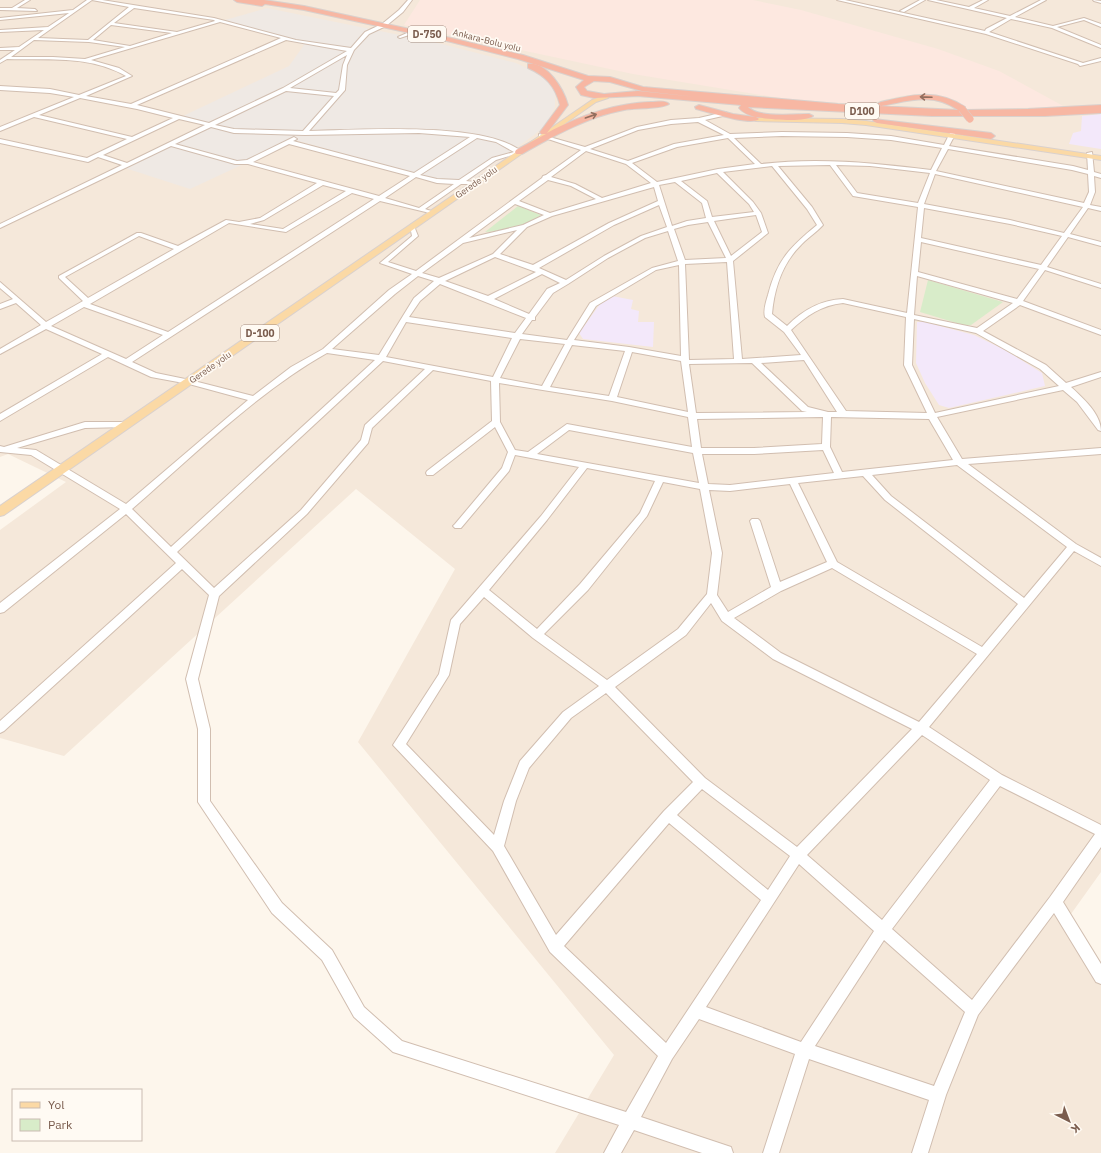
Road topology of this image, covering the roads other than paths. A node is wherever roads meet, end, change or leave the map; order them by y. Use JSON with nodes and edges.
{"nodes":[{"id":1,"x":28,"y":0,"type":"edge"},
{"id":2,"x":90,"y":0,"type":"edge"},
{"id":3,"x":94,"y":0,"type":"edge"},
{"id":4,"x":237,"y":0,"type":"edge"},
{"id":5,"x":252,"y":0,"type":"edge"},
{"id":6,"x":410,"y":0,"type":"edge"},
{"id":7,"x":839,"y":0,"type":"edge"},
{"id":8,"x":855,"y":0,"type":"edge"},
{"id":9,"x":923,"y":0,"type":"edge"},
{"id":10,"x":930,"y":0,"type":"edge"},
{"id":11,"x":986,"y":0,"type":"edge"},
{"id":12,"x":1044,"y":0,"type":"edge"},
{"id":13,"x":1095,"y":0,"type":"edge"},
{"id":14,"x":1101,"y":2,"type":"edge"},
{"id":15,"x":133,"y":6,"type":"junction"},
{"id":16,"x":0,"y":8,"type":"edge"},
{"id":17,"x":970,"y":8,"type":"junction"},
{"id":18,"x":13,"y":9,"type":"junction"},
{"id":19,"x":75,"y":11,"type":"junction"},
{"id":20,"x":902,"y":11,"type":"junction"},
{"id":21,"x":1011,"y":17,"type":"junction"},
{"id":22,"x":0,"y":18,"type":"edge"},
{"id":23,"x":220,"y":20,"type":"junction"},
{"id":24,"x":110,"y":24,"type":"junction"},
{"id":25,"x":381,"y":26,"type":"junction"},
{"id":26,"x":1101,"y":26,"type":"edge"},
{"id":27,"x":1053,"y":27,"type":"junction"},
{"id":28,"x":50,"y":28,"type":"junction"},
{"id":29,"x":0,"y":31,"type":"edge"},
{"id":30,"x":179,"y":32,"type":"junction"},
{"id":31,"x":987,"y":32,"type":"junction"},
{"id":32,"x":286,"y":38,"type":"junction"},
{"id":33,"x":34,"y":39,"type":"junction"},
{"id":34,"x":89,"y":41,"type":"junction"},
{"id":35,"x":132,"y":46,"type":"junction"},
{"id":36,"x":1101,"y":47,"type":"edge"},
{"id":37,"x":21,"y":48,"type":"junction"},
{"id":38,"x":0,"y":49,"type":"edge"},
{"id":39,"x":352,"y":50,"type":"junction"},
{"id":40,"x":6,"y":58,"type":"junction"},
{"id":41,"x":1101,"y":59,"type":"edge"},
{"id":42,"x":86,"y":60,"type":"junction"},
{"id":43,"x":519,"y":61,"type":"junction"},
{"id":44,"x":0,"y":62,"type":"edge"},
{"id":45,"x":1083,"y":64,"type":"junction"},
{"id":46,"x":1096,"y":67,"type":"dead end"},
{"id":47,"x":599,"y":79,"type":"junction"},
{"id":48,"x":582,"y":84,"type":"junction"},
{"id":49,"x":627,"y":86,"type":"junction"},
{"id":50,"x":0,"y":88,"type":"edge"},
{"id":51,"x":285,"y":89,"type":"junction"},
{"id":52,"x":584,"y":93,"type":"junction"},
{"id":53,"x":624,"y":94,"type":"junction"},
{"id":54,"x":337,"y":95,"type":"junction"},
{"id":55,"x":80,"y":96,"type":"junction"},
{"id":56,"x":606,"y":97,"type":"junction"},
{"id":57,"x":711,"y":100,"type":"junction"},
{"id":58,"x":769,"y":102,"type":"junction"},
{"id":59,"x":755,"y":103,"type":"junction"},
{"id":60,"x":131,"y":106,"type":"junction"},
{"id":61,"x":1101,"y":107,"type":"edge"},
{"id":62,"x":1101,"y":111,"type":"edge"},
{"id":63,"x":725,"y":114,"type":"junction"},
{"id":64,"x":33,"y":116,"type":"junction"},
{"id":65,"x":179,"y":117,"type":"junction"},
{"id":66,"x":699,"y":120,"type":"junction"},
{"id":67,"x":758,"y":120,"type":"junction"},
{"id":68,"x":209,"y":125,"type":"junction"},
{"id":69,"x":0,"y":129,"type":"edge"},
{"id":70,"x":304,"y":133,"type":"junction"},
{"id":71,"x":952,"y":134,"type":"junction"},
{"id":72,"x":544,"y":135,"type":"junction"},
{"id":73,"x":476,"y":136,"type":"junction"},
{"id":74,"x":731,"y":136,"type":"junction"},
{"id":75,"x":990,"y":136,"type":"junction"},
{"id":76,"x":133,"y":139,"type":"junction"},
{"id":77,"x":0,"y":141,"type":"edge"},
{"id":78,"x":289,"y":142,"type":"junction"},
{"id":79,"x":169,"y":144,"type":"junction"},
{"id":80,"x":946,"y":148,"type":"junction"},
{"id":81,"x":586,"y":149,"type":"junction"},
{"id":82,"x":519,"y":152,"type":"junction"},
{"id":83,"x":1091,"y":154,"type":"junction"},
{"id":84,"x":1101,"y":154,"type":"edge"},
{"id":85,"x":97,"y":156,"type":"junction"},
{"id":86,"x":1101,"y":158,"type":"edge"},
{"id":87,"x":248,"y":162,"type":"junction"},
{"id":88,"x":832,"y":163,"type":"junction"},
{"id":89,"x":628,"y":164,"type":"junction"},
{"id":90,"x":773,"y":164,"type":"junction"},
{"id":91,"x":127,"y":165,"type":"junction"},
{"id":92,"x":760,"y":166,"type":"junction"},
{"id":93,"x":718,"y":171,"type":"junction"},
{"id":94,"x":933,"y":172,"type":"junction"},
{"id":95,"x":1091,"y":173,"type":"junction"},
{"id":96,"x":415,"y":175,"type":"junction"},
{"id":97,"x":1101,"y":176,"type":"edge"},
{"id":98,"x":545,"y":177,"type":"junction"},
{"id":99,"x":676,"y":180,"type":"junction"},
{"id":100,"x":459,"y":182,"type":"junction"},
{"id":101,"x":322,"y":183,"type":"junction"},
{"id":102,"x":473,"y":183,"type":"junction"},
{"id":103,"x":656,"y":184,"type":"junction"},
{"id":104,"x":350,"y":191,"type":"junction"},
{"id":105,"x":379,"y":199,"type":"junction"},
{"id":106,"x":602,"y":200,"type":"junction"},
{"id":107,"x":514,"y":201,"type":"junction"},
{"id":108,"x":661,"y":202,"type":"junction"},
{"id":109,"x":921,"y":205,"type":"junction"},
{"id":110,"x":1087,"y":205,"type":"junction"},
{"id":111,"x":1101,"y":209,"type":"edge"},
{"id":112,"x":420,"y":210,"type":"junction"},
{"id":113,"x":432,"y":213,"type":"junction"},
{"id":114,"x":758,"y":213,"type":"junction"},
{"id":115,"x":550,"y":216,"type":"junction"},
{"id":116,"x":710,"y":220,"type":"junction"},
{"id":117,"x":239,"y":224,"type":"junction"},
{"id":118,"x":0,"y":226,"type":"edge"},
{"id":119,"x":525,"y":226,"type":"junction"},
{"id":120,"x":412,"y":227,"type":"junction"},
{"id":121,"x":670,"y":228,"type":"junction"},
{"id":122,"x":1067,"y":234,"type":"junction"},
{"id":123,"x":918,"y":239,"type":"junction"},
{"id":124,"x":461,"y":242,"type":"junction"},
{"id":125,"x":1101,"y":244,"type":"edge"},
{"id":126,"x":179,"y":249,"type":"junction"},
{"id":127,"x":495,"y":256,"type":"junction"},
{"id":128,"x":730,"y":260,"type":"junction"},
{"id":129,"x":682,"y":262,"type":"junction"},
{"id":130,"x":534,"y":268,"type":"junction"},
{"id":131,"x":1045,"y":268,"type":"junction"},
{"id":132,"x":541,"y":272,"type":"junction"},
{"id":133,"x":418,"y":273,"type":"junction"},
{"id":134,"x":914,"y":273,"type":"junction"},
{"id":135,"x":439,"y":281,"type":"junction"},
{"id":136,"x":566,"y":283,"type":"junction"},
{"id":137,"x":0,"y":284,"type":"edge"},
{"id":138,"x":1101,"y":286,"type":"edge"},
{"id":139,"x":490,"y":298,"type":"junction"},
{"id":140,"x":17,"y":300,"type":"junction"},
{"id":141,"x":1020,"y":302,"type":"junction"},
{"id":142,"x":86,"y":303,"type":"junction"},
{"id":143,"x":0,"y":307,"type":"edge"},
{"id":144,"x":910,"y":316,"type":"junction"},
{"id":145,"x":532,"y":318,"type":"junction"},
{"id":146,"x":404,"y":319,"type":"junction"},
{"id":147,"x":46,"y":326,"type":"junction"},
{"id":148,"x":787,"y":330,"type":"junction"},
{"id":149,"x":978,"y":331,"type":"junction"},
{"id":150,"x":1101,"y":333,"type":"edge"},
{"id":151,"x":169,"y":335,"type":"junction"},
{"id":152,"x":517,"y":336,"type":"junction"},
{"id":153,"x":570,"y":341,"type":"junction"},
{"id":154,"x":629,"y":349,"type":"junction"},
{"id":155,"x":326,"y":351,"type":"junction"},
{"id":156,"x":0,"y":352,"type":"edge"},
{"id":157,"x":108,"y":354,"type":"junction"},
{"id":158,"x":806,"y":357,"type":"junction"},
{"id":159,"x":381,"y":358,"type":"junction"},
{"id":160,"x":685,"y":360,"type":"junction"},
{"id":161,"x":738,"y":361,"type":"junction"},
{"id":162,"x":754,"y":361,"type":"junction"},
{"id":163,"x":127,"y":362,"type":"junction"},
{"id":164,"x":432,"y":367,"type":"junction"},
{"id":165,"x":1101,"y":374,"type":"edge"},
{"id":166,"x":495,"y":380,"type":"junction"},
{"id":167,"x":190,"y":382,"type":"junction"},
{"id":168,"x":1064,"y":387,"type":"junction"},
{"id":169,"x":545,"y":389,"type":"junction"},
{"id":170,"x":254,"y":399,"type":"junction"},
{"id":171,"x":612,"y":399,"type":"junction"},
{"id":172,"x":827,"y":414,"type":"junction"},
{"id":173,"x":843,"y":414,"type":"junction"},
{"id":174,"x":694,"y":416,"type":"junction"},
{"id":175,"x":932,"y":416,"type":"junction"},
{"id":176,"x":0,"y":418,"type":"edge"},
{"id":177,"x":496,"y":422,"type":"junction"},
{"id":178,"x":127,"y":424,"type":"junction"},
{"id":179,"x":1101,"y":428,"type":"edge"},
{"id":180,"x":826,"y":447,"type":"junction"},
{"id":181,"x":0,"y":450,"type":"edge"},
{"id":182,"x":697,"y":451,"type":"junction"},
{"id":183,"x":1101,"y":451,"type":"edge"},
{"id":184,"x":512,"y":452,"type":"junction"},
{"id":185,"x":530,"y":455,"type":"junction"},
{"id":186,"x":958,"y":462,"type":"junction"},
{"id":187,"x":585,"y":465,"type":"junction"},
{"id":188,"x":63,"y":469,"type":"junction"},
{"id":189,"x":865,"y":472,"type":"junction"},
{"id":190,"x":430,"y":473,"type":"dead end"},
{"id":191,"x":839,"y":475,"type":"junction"},
{"id":192,"x":660,"y":479,"type":"junction"},
{"id":193,"x":793,"y":482,"type":"junction"},
{"id":194,"x":705,"y":487,"type":"junction"},
{"id":195,"x":126,"y":510,"type":"junction"},
{"id":196,"x":0,"y":512,"type":"edge"},
{"id":197,"x":755,"y":521,"type":"dead end"},
{"id":198,"x":458,"y":526,"type":"dead end"},
{"id":199,"x":1073,"y":546,"type":"junction"},
{"id":200,"x":170,"y":553,"type":"junction"},
{"id":201,"x":1101,"y":562,"type":"edge"},
{"id":202,"x":182,"y":564,"type":"junction"},
{"id":203,"x":833,"y":564,"type":"junction"},
{"id":204,"x":777,"y":588,"type":"junction"},
{"id":205,"x":483,"y":591,"type":"junction"},
{"id":206,"x":214,"y":594,"type":"junction"},
{"id":207,"x":712,"y":595,"type":"junction"},
{"id":208,"x":1025,"y":604,"type":"junction"},
{"id":209,"x":0,"y":609,"type":"edge"},
{"id":210,"x":726,"y":618,"type":"junction"},
{"id":211,"x":537,"y":634,"type":"junction"},
{"id":212,"x":984,"y":653,"type":"junction"},
{"id":213,"x":607,"y":686,"type":"junction"},
{"id":214,"x":0,"y":728,"type":"edge"},
{"id":215,"x":922,"y":728,"type":"junction"},
{"id":216,"x":998,"y":779,"type":"junction"},
{"id":217,"x":702,"y":782,"type":"junction"},
{"id":218,"x":668,"y":816,"type":"junction"},
{"id":219,"x":1101,"y":831,"type":"edge"},
{"id":220,"x":1101,"y":836,"type":"edge"},
{"id":221,"x":497,"y":847,"type":"junction"},
{"id":222,"x":798,"y":855,"type":"junction"},
{"id":223,"x":769,"y":899,"type":"junction"},
{"id":224,"x":1055,"y":902,"type":"junction"},
{"id":225,"x":883,"y":930,"type":"junction"},
{"id":226,"x":554,"y":947,"type":"junction"},
{"id":227,"x":1101,"y":977,"type":"edge"},
{"id":228,"x":695,"y":1010,"type":"junction"},
{"id":229,"x":973,"y":1010,"type":"junction"},
{"id":230,"x":804,"y":1050,"type":"junction"},
{"id":231,"x":667,"y":1054,"type":"junction"},
{"id":232,"x":938,"y":1095,"type":"junction"},
{"id":233,"x":631,"y":1121,"type":"junction"},
{"id":234,"x":612,"y":1153,"type":"edge"},
{"id":235,"x":726,"y":1153,"type":"edge"},
{"id":236,"x":771,"y":1153,"type":"edge"},
{"id":237,"x":920,"y":1153,"type":"edge"}],
"edges":[{"from":1,"to":18,"type":"street"},
{"from":2,"to":19,"type":"street"},
{"from":3,"to":15,"type":"street"},
{"from":4,"to":25,"type":"highway","name":"Ankara-Bolu yolu"},
{"from":5,"to":25,"type":"highway","name":"Ankara-Bolu yolu","number":"D-750"},
{"from":6,"to":25,"type":"street"},
{"from":7,"to":31,"type":"street"},
{"from":8,"to":20,"type":"street"},
{"from":9,"to":20,"type":"street"},
{"from":10,"to":17,"type":"street"},
{"from":11,"to":17,"type":"street"},
{"from":12,"to":21,"type":"street"},
{"from":13,"to":14,"type":"street"},
{"from":15,"to":23,"type":"street"},
{"from":15,"to":24,"type":"street"},
{"from":16,"to":18,"type":"street"},
{"from":17,"to":21,"type":"street"},
{"from":18,"to":19,"type":"street"},
{"from":18,"to":22,"type":"street"},
{"from":19,"to":22,"type":"street"},
{"from":19,"to":28,"type":"street"},
{"from":20,"to":31,"type":"street"},
{"from":21,"to":27,"type":"street"},
{"from":21,"to":31,"type":"street"},
{"from":23,"to":30,"type":"street"},
{"from":23,"to":32,"type":"street"},
{"from":24,"to":30,"type":"street"},
{"from":24,"to":34,"type":"street"},
{"from":25,"to":39,"type":"street"},
{"from":25,"to":43,"type":"highway","name":"Ankara-Bolu yolu"},
{"from":25,"to":47,"type":"highway","name":"Ankara-Bolu yolu","number":"D-750"},
{"from":26,"to":27,"type":"street"},
{"from":27,"to":36,"type":"street"},
{"from":28,"to":29,"type":"street"},
{"from":28,"to":33,"type":"street"},
{"from":30,"to":35,"type":"street"},
{"from":31,"to":45,"type":"street"},
{"from":32,"to":39,"type":"street"},
{"from":32,"to":60,"type":"street"},
{"from":33,"to":34,"type":"street"},
{"from":33,"to":37,"type":"street"},
{"from":34,"to":35,"type":"street"},
{"from":35,"to":42,"type":"street"},
{"from":37,"to":38,"type":"street"},
{"from":37,"to":40,"type":"street"},
{"from":39,"to":51,"type":"street"},
{"from":39,"to":54,"type":"street"},
{"from":40,"to":42,"type":"street"},
{"from":40,"to":44,"type":"street"},
{"from":41,"to":45,"type":"street"},
{"from":42,"to":55,"type":"street"},
{"from":43,"to":48,"type":"highway","name":"Ankara-Bolu yolu"},
{"from":43,"to":72,"type":"highway"},
{"from":45,"to":46,"type":"street"},
{"from":47,"to":48,"type":"highway","number":"D100"},
{"from":47,"to":49,"type":"highway","number":"D100"},
{"from":48,"to":52,"type":"highway"},
{"from":49,"to":53,"type":"highway"},
{"from":49,"to":58,"type":"highway","number":"D100"},
{"from":50,"to":55,"type":"street"},
{"from":51,"to":54,"type":"street"},
{"from":51,"to":68,"type":"street"},
{"from":52,"to":56,"type":"highway"},
{"from":52,"to":72,"type":"main road"},
{"from":53,"to":56,"type":"highway","number":"D100"},
{"from":53,"to":57,"type":"highway","number":"D100"},
{"from":54,"to":70,"type":"street"},
{"from":55,"to":60,"type":"street"},
{"from":55,"to":64,"type":"street"},
{"from":56,"to":72,"type":"main road","number":"D100"},
{"from":57,"to":59,"type":"highway","number":"D100"},
{"from":57,"to":67,"type":"highway"},
{"from":58,"to":61,"type":"highway","number":"D100"},
{"from":75,"to":58,"type":"highway","one_way":true,"bridge":true},
{"from":59,"to":62,"type":"highway","number":"D100"},
{"from":59,"to":71,"type":"highway"},
{"from":60,"to":65,"type":"street"},
{"from":63,"to":66,"type":"street"},
{"from":63,"to":67,"type":"highway"},
{"from":72,"to":63,"type":"highway","one_way":true},
{"from":64,"to":69,"type":"street"},
{"from":64,"to":76,"type":"street"},
{"from":65,"to":68,"type":"street"},
{"from":65,"to":76,"type":"street"},
{"from":66,"to":74,"type":"street"},
{"from":66,"to":81,"type":"street"},
{"from":67,"to":71,"type":"main road"},
{"from":68,"to":70,"type":"street"},
{"from":68,"to":79,"type":"street"},
{"from":70,"to":73,"type":"street"},
{"from":70,"to":78,"type":"street"},
{"from":71,"to":75,"type":"highway"},
{"from":71,"to":80,"type":"street"},
{"from":71,"to":83,"type":"main road"},
{"from":72,"to":81,"type":"street"},
{"from":72,"to":82,"type":"highway"},
{"from":73,"to":82,"type":"street"},
{"from":73,"to":96,"type":"street"},
{"from":74,"to":80,"type":"street"},
{"from":74,"to":89,"type":"street"},
{"from":74,"to":92,"type":"street"},
{"from":75,"to":83,"type":"main road"},
{"from":76,"to":85,"type":"street"},
{"from":77,"to":85,"type":"street"},
{"from":78,"to":87,"type":"street"},
{"from":78,"to":96,"type":"street"},
{"from":79,"to":87,"type":"street"},
{"from":79,"to":91,"type":"street"},
{"from":80,"to":94,"type":"street"},
{"from":80,"to":95,"type":"street"},
{"from":81,"to":89,"type":"street"},
{"from":81,"to":98,"type":"street"},
{"from":82,"to":100,"type":"street"},
{"from":82,"to":102,"type":"main road","name":"Gerede yolu","number":"D-100"},
{"from":83,"to":84,"type":"main road"},
{"from":83,"to":86,"type":"main road"},
{"from":83,"to":95,"type":"street"},
{"from":85,"to":91,"type":"street"},
{"from":87,"to":101,"type":"street"},
{"from":88,"to":90,"type":"street"},
{"from":88,"to":94,"type":"street"},
{"from":88,"to":109,"type":"street"},
{"from":89,"to":103,"type":"street"},
{"from":90,"to":92,"type":"street"},
{"from":90,"to":148,"type":"street"},
{"from":91,"to":118,"type":"street"},
{"from":92,"to":93,"type":"street"},
{"from":93,"to":99,"type":"street"},
{"from":93,"to":114,"type":"street"},
{"from":94,"to":109,"type":"street"},
{"from":94,"to":110,"type":"street"},
{"from":95,"to":97,"type":"street"},
{"from":95,"to":110,"type":"street"},
{"from":96,"to":100,"type":"street"},
{"from":96,"to":105,"type":"street"},
{"from":98,"to":106,"type":"street"},
{"from":98,"to":107,"type":"street"},
{"from":99,"to":103,"type":"street"},
{"from":99,"to":116,"type":"street"},
{"from":100,"to":102,"type":"street"},
{"from":100,"to":112,"type":"street"},
{"from":101,"to":104,"type":"street"},
{"from":101,"to":117,"type":"street"},
{"from":102,"to":113,"type":"main road","name":"Gerede yolu","number":"D-100"},
{"from":103,"to":106,"type":"street"},
{"from":103,"to":108,"type":"street"},
{"from":104,"to":105,"type":"street"},
{"from":104,"to":117,"type":"street"},
{"from":105,"to":112,"type":"street"},
{"from":105,"to":151,"type":"street"},
{"from":106,"to":115,"type":"street"},
{"from":107,"to":115,"type":"street"},
{"from":107,"to":124,"type":"street"},
{"from":108,"to":121,"type":"street"},
{"from":108,"to":130,"type":"street"},
{"from":109,"to":122,"type":"street"},
{"from":109,"to":123,"type":"street"},
{"from":110,"to":111,"type":"street"},
{"from":110,"to":122,"type":"street"},
{"from":112,"to":113,"type":"street"},
{"from":113,"to":120,"type":"main road","name":"Gerede yolu","number":"D-100"},
{"from":114,"to":116,"type":"street"},
{"from":114,"to":128,"type":"street"},
{"from":115,"to":119,"type":"street"},
{"from":116,"to":121,"type":"street"},
{"from":116,"to":128,"type":"street"},
{"from":117,"to":126,"type":"street"},
{"from":119,"to":124,"type":"street"},
{"from":119,"to":127,"type":"street"},
{"from":120,"to":133,"type":"street"},
{"from":120,"to":167,"type":"main road","name":"Gerede yolu","number":"D-100"},
{"from":121,"to":129,"type":"street"},
{"from":121,"to":136,"type":"street"},
{"from":122,"to":125,"type":"street"},
{"from":122,"to":131,"type":"street"},
{"from":123,"to":131,"type":"street"},
{"from":123,"to":134,"type":"street"},
{"from":124,"to":133,"type":"street"},
{"from":126,"to":142,"type":"street"},
{"from":126,"to":142,"type":"street"},
{"from":127,"to":130,"type":"street"},
{"from":127,"to":135,"type":"street"},
{"from":128,"to":129,"type":"street"},
{"from":128,"to":161,"type":"street"},
{"from":129,"to":153,"type":"street"},
{"from":129,"to":160,"type":"street"},
{"from":130,"to":132,"type":"street"},
{"from":131,"to":138,"type":"street"},
{"from":131,"to":141,"type":"street"},
{"from":132,"to":136,"type":"street"},
{"from":132,"to":139,"type":"street"},
{"from":133,"to":135,"type":"street"},
{"from":133,"to":155,"type":"street"},
{"from":134,"to":141,"type":"street"},
{"from":134,"to":144,"type":"street"},
{"from":135,"to":139,"type":"street"},
{"from":135,"to":146,"type":"street"},
{"from":136,"to":145,"type":"street"},
{"from":137,"to":140,"type":"street"},
{"from":139,"to":145,"type":"street"},
{"from":140,"to":143,"type":"street"},
{"from":140,"to":147,"type":"street"},
{"from":141,"to":149,"type":"street"},
{"from":141,"to":150,"type":"street"},
{"from":142,"to":147,"type":"street"},
{"from":142,"to":151,"type":"street"},
{"from":144,"to":148,"type":"street"},
{"from":144,"to":149,"type":"street"},
{"from":144,"to":175,"type":"street"},
{"from":145,"to":152,"type":"street"},
{"from":146,"to":152,"type":"street"},
{"from":146,"to":159,"type":"street"},
{"from":147,"to":156,"type":"street"},
{"from":147,"to":157,"type":"street"},
{"from":148,"to":158,"type":"street"},
{"from":149,"to":168,"type":"street"},
{"from":151,"to":163,"type":"street"},
{"from":152,"to":153,"type":"street"},
{"from":152,"to":166,"type":"street"},
{"from":153,"to":154,"type":"street"},
{"from":153,"to":169,"type":"street"},
{"from":154,"to":160,"type":"street"},
{"from":154,"to":171,"type":"street"},
{"from":155,"to":159,"type":"street"},
{"from":155,"to":170,"type":"street"},
{"from":157,"to":163,"type":"street"},
{"from":157,"to":176,"type":"street"},
{"from":158,"to":162,"type":"street"},
{"from":158,"to":173,"type":"street"},
{"from":159,"to":164,"type":"street"},
{"from":159,"to":200,"type":"street"},
{"from":160,"to":161,"type":"street"},
{"from":160,"to":174,"type":"street"},
{"from":161,"to":162,"type":"street"},
{"from":162,"to":172,"type":"street"},
{"from":163,"to":167,"type":"street"},
{"from":164,"to":166,"type":"street"},
{"from":164,"to":206,"type":"street"},
{"from":165,"to":168,"type":"street"},
{"from":166,"to":169,"type":"street"},
{"from":166,"to":177,"type":"street"},
{"from":167,"to":170,"type":"street"},
{"from":167,"to":178,"type":"main road","name":"Gerede yolu","number":"D-100"},
{"from":168,"to":175,"type":"street"},
{"from":168,"to":179,"type":"street"},
{"from":169,"to":171,"type":"street"},
{"from":170,"to":195,"type":"street"},
{"from":171,"to":174,"type":"street"},
{"from":172,"to":173,"type":"street"},
{"from":172,"to":174,"type":"street"},
{"from":172,"to":180,"type":"street"},
{"from":173,"to":175,"type":"street"},
{"from":174,"to":182,"type":"street"},
{"from":175,"to":186,"type":"street"},
{"from":177,"to":184,"type":"street"},
{"from":177,"to":190,"type":"street"},
{"from":178,"to":181,"type":"street"},
{"from":178,"to":188,"type":"main road","name":"Gerede yolu","number":"D-100"},
{"from":180,"to":182,"type":"street"},
{"from":180,"to":191,"type":"street"},
{"from":181,"to":188,"type":"street"},
{"from":182,"to":185,"type":"street"},
{"from":182,"to":194,"type":"street"},
{"from":183,"to":186,"type":"street"},
{"from":184,"to":185,"type":"street"},
{"from":184,"to":198,"type":"street"},
{"from":185,"to":187,"type":"street"},
{"from":186,"to":189,"type":"street"},
{"from":186,"to":199,"type":"street"},
{"from":187,"to":192,"type":"street"},
{"from":187,"to":205,"type":"street"},
{"from":188,"to":195,"type":"street"},
{"from":188,"to":196,"type":"main road","name":"Gerede yolu","number":"D-100"},
{"from":189,"to":191,"type":"street"},
{"from":189,"to":208,"type":"street"},
{"from":191,"to":193,"type":"street"},
{"from":192,"to":194,"type":"street"},
{"from":192,"to":211,"type":"street"},
{"from":193,"to":194,"type":"street"},
{"from":193,"to":203,"type":"street"},
{"from":194,"to":207,"type":"street"},
{"from":195,"to":200,"type":"street"},
{"from":195,"to":209,"type":"street"},
{"from":197,"to":204,"type":"street"},
{"from":199,"to":201,"type":"street"},
{"from":199,"to":208,"type":"street"},
{"from":200,"to":202,"type":"street"},
{"from":202,"to":206,"type":"street"},
{"from":202,"to":214,"type":"street"},
{"from":203,"to":204,"type":"street"},
{"from":203,"to":212,"type":"street"},
{"from":204,"to":210,"type":"street"},
{"from":205,"to":211,"type":"street"},
{"from":205,"to":221,"type":"street"},
{"from":206,"to":233,"type":"street"},
{"from":207,"to":210,"type":"street"},
{"from":207,"to":213,"type":"street"},
{"from":208,"to":212,"type":"street"},
{"from":210,"to":215,"type":"street"},
{"from":211,"to":213,"type":"street"},
{"from":212,"to":215,"type":"street"},
{"from":213,"to":217,"type":"street"},
{"from":213,"to":221,"type":"street"},
{"from":215,"to":216,"type":"street"},
{"from":215,"to":222,"type":"street"},
{"from":216,"to":219,"type":"street"},
{"from":216,"to":225,"type":"street"},
{"from":217,"to":218,"type":"street"},
{"from":217,"to":222,"type":"street"},
{"from":218,"to":223,"type":"street"},
{"from":218,"to":226,"type":"street"},
{"from":220,"to":224,"type":"street"},
{"from":221,"to":226,"type":"street"},
{"from":222,"to":223,"type":"street"},
{"from":222,"to":225,"type":"street"},
{"from":223,"to":228,"type":"street"},
{"from":224,"to":227,"type":"street"},
{"from":224,"to":229,"type":"street"},
{"from":225,"to":229,"type":"street"},
{"from":225,"to":230,"type":"street"},
{"from":226,"to":231,"type":"street"},
{"from":228,"to":230,"type":"street"},
{"from":228,"to":231,"type":"street"},
{"from":229,"to":232,"type":"street"},
{"from":230,"to":232,"type":"street"},
{"from":230,"to":236,"type":"street"},
{"from":231,"to":233,"type":"street"},
{"from":232,"to":237,"type":"street"},
{"from":233,"to":234,"type":"street"},
{"from":233,"to":235,"type":"street"}]}
